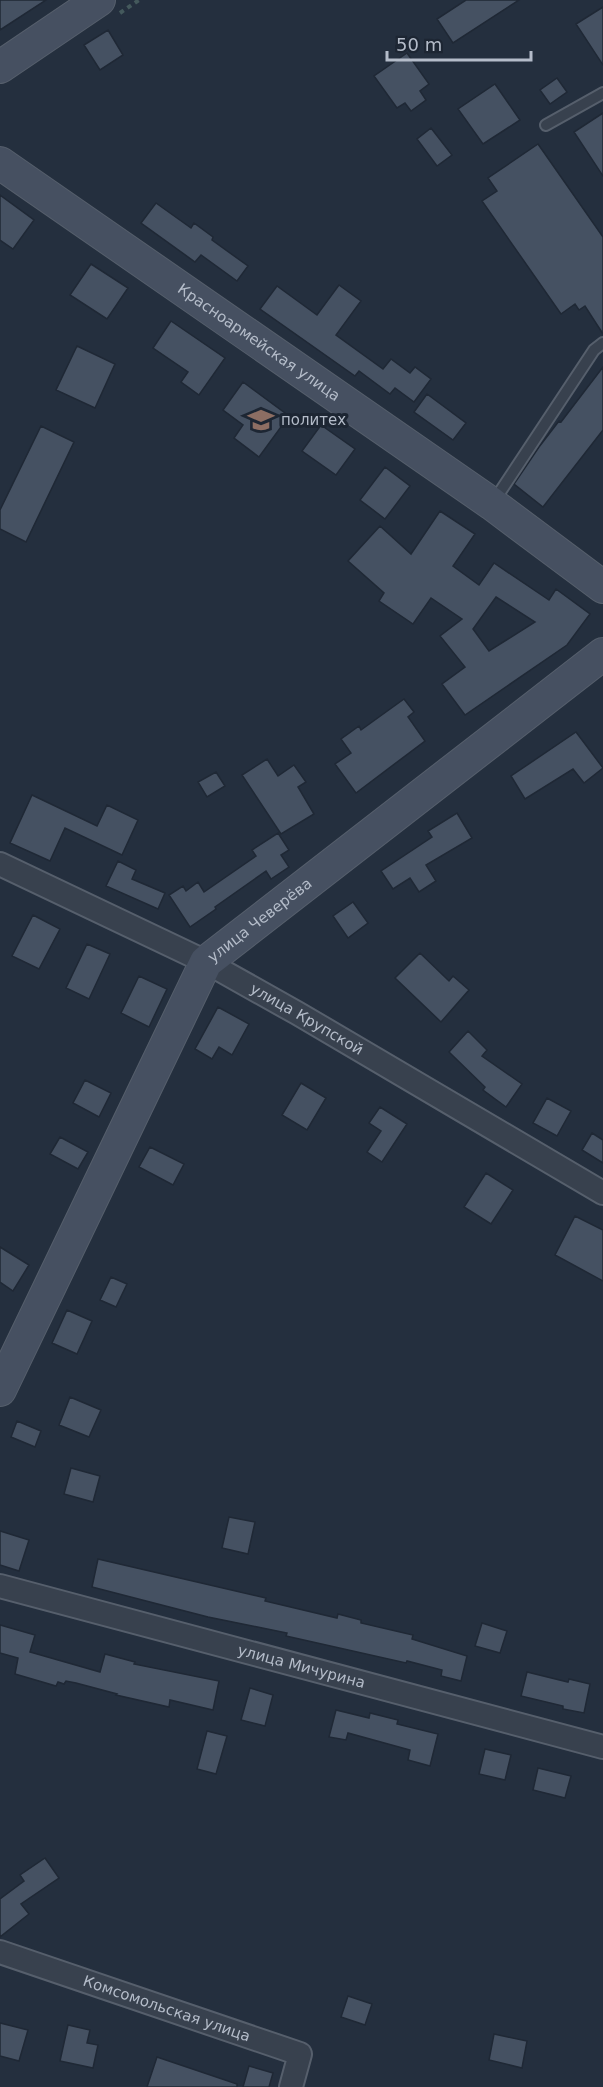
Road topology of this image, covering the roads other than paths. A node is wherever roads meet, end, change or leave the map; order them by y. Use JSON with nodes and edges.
{"nodes":[{"id":1,"x":99,"y":0,"type":"edge"},
{"id":2,"x":0,"y":67,"type":"edge"},
{"id":3,"x":603,"y":93,"type":"edge"},
{"id":4,"x":546,"y":125,"type":"dead end"},
{"id":5,"x":0,"y":163,"type":"edge"},
{"id":6,"x":603,"y":343,"type":"edge"},
{"id":7,"x":492,"y":504,"type":"junction"},
{"id":8,"x":603,"y":587,"type":"edge"},
{"id":9,"x":603,"y":654,"type":"edge"},
{"id":10,"x":0,"y":864,"type":"edge"},
{"id":11,"x":207,"y":962,"type":"junction"},
{"id":12,"x":603,"y":1193,"type":"edge"},
{"id":13,"x":0,"y":1390,"type":"edge"},
{"id":14,"x":0,"y":1586,"type":"edge"},
{"id":15,"x":603,"y":1747,"type":"edge"},
{"id":16,"x":0,"y":1952,"type":"edge"},
{"id":17,"x":291,"y":2087,"type":"edge"}],
"edges":[{"from":1,"to":2,"type":"street"},
{"from":3,"to":4,"type":"lane"},
{"from":5,"to":7,"type":"street","name":"Красноармейская улица"},
{"from":6,"to":7,"type":"lane"},
{"from":7,"to":8,"type":"street","name":"Красноармейская улица"},
{"from":9,"to":11,"type":"street","name":"улица Чеверёва"},
{"from":10,"to":11,"type":"street","name":"улица Крупской"},
{"from":11,"to":12,"type":"street","name":"улица Крупской"},
{"from":11,"to":13,"type":"street","name":"улица Чеверёва"},
{"from":14,"to":15,"type":"street","name":"улица Мичурина"},
{"from":16,"to":17,"type":"street","name":"Комсомольская улица"}]}
